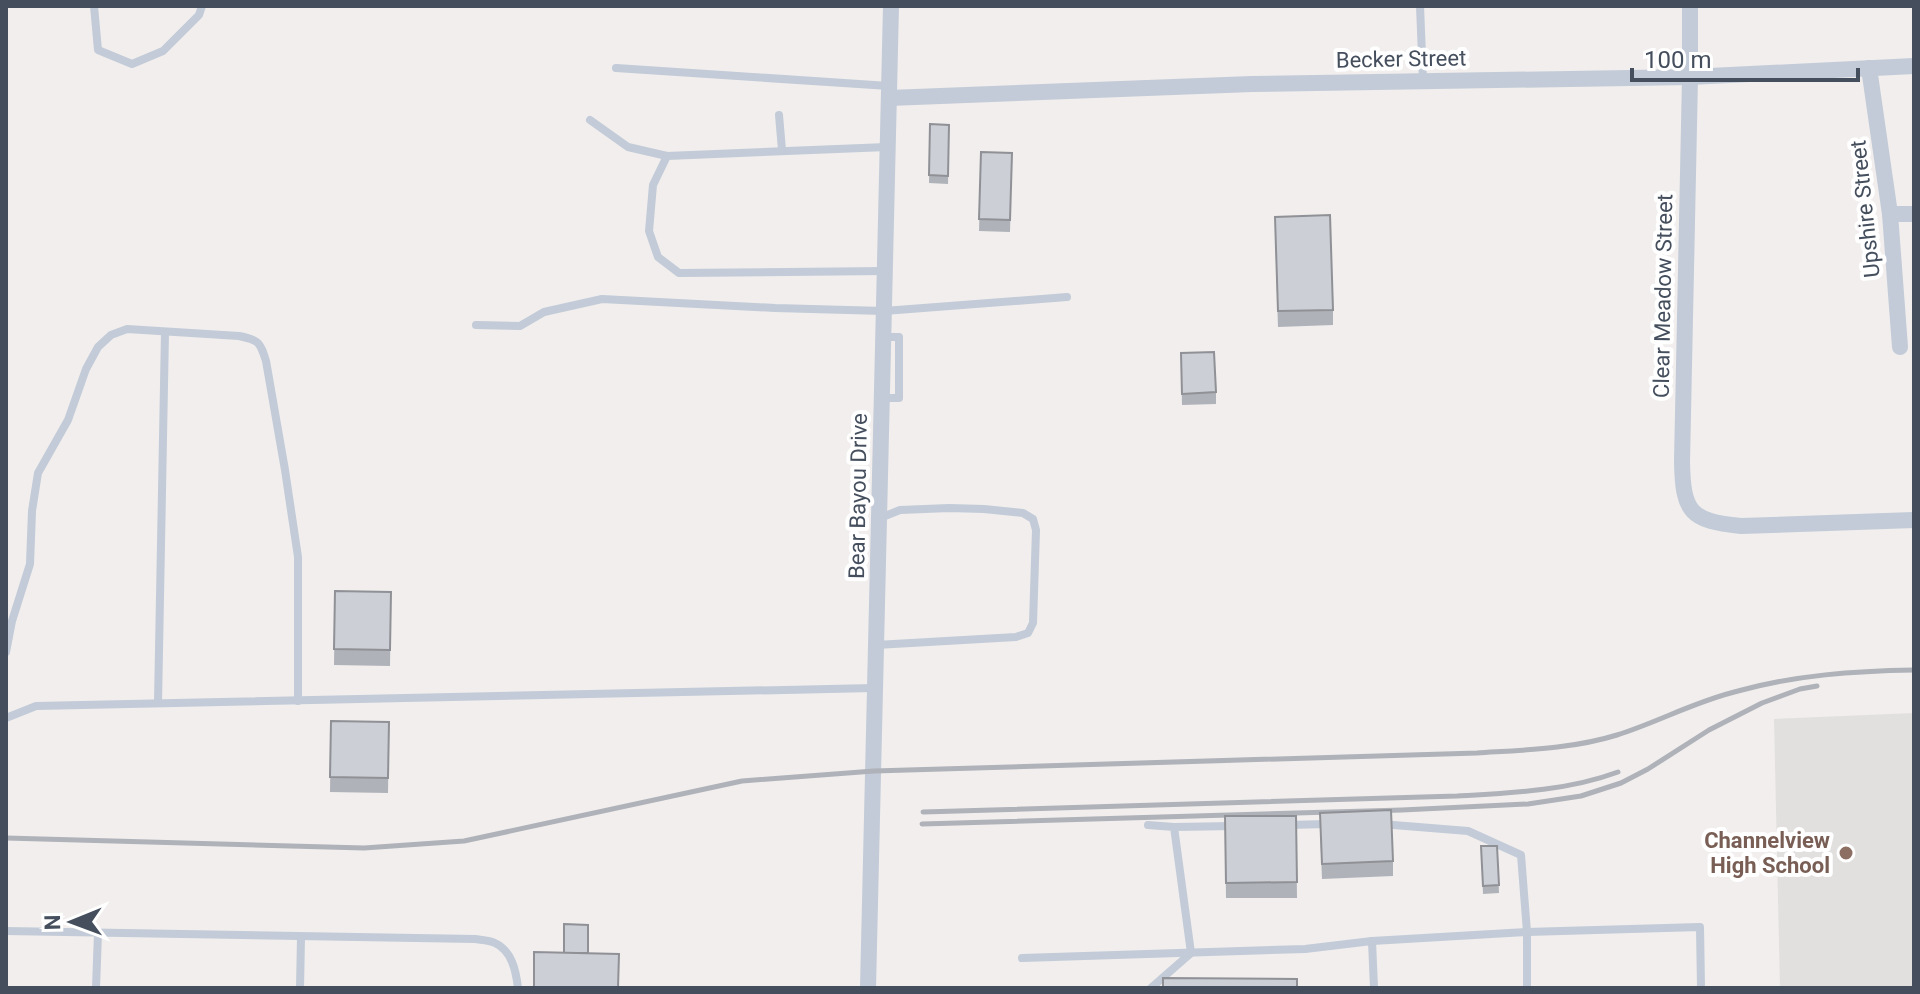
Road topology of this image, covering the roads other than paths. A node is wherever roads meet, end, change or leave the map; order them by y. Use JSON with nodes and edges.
{"nodes":[{"id":1,"x":94,"y":6,"type":"edge"},
{"id":2,"x":202,"y":6,"type":"edge"},
{"id":3,"x":891,"y":6,"type":"edge"},
{"id":4,"x":1420,"y":6,"type":"edge"},
{"id":5,"x":1690,"y":6,"type":"edge"},
{"id":6,"x":1914,"y":66,"type":"edge"},
{"id":7,"x":616,"y":68,"type":"dead end"},
{"id":8,"x":1869,"y":68,"type":"junction"},
{"id":9,"x":1690,"y":77,"type":"junction"},
{"id":10,"x":1423,"y":81,"type":"junction"},
{"id":11,"x":889,"y":92,"type":"junction"},
{"id":12,"x":779,"y":115,"type":"dead end"},
{"id":13,"x":590,"y":120,"type":"dead end"},
{"id":14,"x":888,"y":147,"type":"junction"},
{"id":15,"x":782,"y":150,"type":"junction"},
{"id":16,"x":667,"y":156,"type":"junction"},
{"id":17,"x":1890,"y":214,"type":"junction"},
{"id":18,"x":1914,"y":214,"type":"edge"},
{"id":19,"x":885,"y":271,"type":"junction"},
{"id":20,"x":1067,"y":297,"type":"dead end"},
{"id":21,"x":884,"y":311,"type":"junction"},
{"id":22,"x":476,"y":325,"type":"dead end"},
{"id":23,"x":165,"y":332,"type":"junction"},
{"id":24,"x":1900,"y":347,"type":"dead end"},
{"id":25,"x":879,"y":518,"type":"junction"},
{"id":26,"x":1914,"y":520,"type":"edge"},
{"id":27,"x":876,"y":645,"type":"junction"},
{"id":28,"x":6,"y":652,"type":"edge"},
{"id":29,"x":875,"y":688,"type":"junction"},
{"id":30,"x":298,"y":701,"type":"junction"},
{"id":31,"x":158,"y":703,"type":"junction"},
{"id":32,"x":6,"y":718,"type":"edge"},
{"id":33,"x":1378,"y":823,"type":"edge"},
{"id":34,"x":1331,"y":824,"type":"edge"},
{"id":35,"x":1148,"y":825,"type":"dead end"},
{"id":36,"x":1252,"y":825,"type":"edge"},
{"id":37,"x":1284,"y":825,"type":"edge"},
{"id":38,"x":1174,"y":827,"type":"junction"},
{"id":39,"x":6,"y":931,"type":"edge"},
{"id":40,"x":1527,"y":932,"type":"junction"},
{"id":41,"x":98,"y":933,"type":"junction"},
{"id":42,"x":301,"y":937,"type":"junction"},
{"id":43,"x":1372,"y":941,"type":"junction"},
{"id":44,"x":1191,"y":953,"type":"junction"},
{"id":45,"x":1022,"y":958,"type":"dead end"},
{"id":46,"x":96,"y":988,"type":"edge"},
{"id":47,"x":300,"y":988,"type":"edge"},
{"id":48,"x":518,"y":988,"type":"edge"},
{"id":49,"x":868,"y":988,"type":"edge"},
{"id":50,"x":1151,"y":988,"type":"edge"},
{"id":51,"x":1374,"y":988,"type":"edge"},
{"id":52,"x":1527,"y":988,"type":"edge"},
{"id":53,"x":1701,"y":988,"type":"edge"}],
"edges":[{"from":1,"to":2,"type":"lane"},
{"from":3,"to":11,"type":"street","name":"Bear Bayou Drive"},
{"from":4,"to":10,"type":"lane"},
{"from":5,"to":9,"type":"street","name":"Clear Meadow Street"},
{"from":6,"to":8,"type":"street","name":"Becker Street"},
{"from":7,"to":11,"type":"lane"},
{"from":8,"to":9,"type":"street","name":"Becker Street"},
{"from":8,"to":17,"type":"street","name":"Upshire Street"},
{"from":9,"to":10,"type":"street","name":"Becker Street"},
{"from":9,"to":26,"type":"street","name":"Clear Meadow Street"},
{"from":10,"to":11,"type":"street","name":"Becker Street"},
{"from":11,"to":14,"type":"street","name":"Bear Bayou Drive"},
{"from":12,"to":15,"type":"lane"},
{"from":13,"to":16,"type":"lane"},
{"from":14,"to":15,"type":"lane"},
{"from":14,"to":19,"type":"street","name":"Bear Bayou Drive"},
{"from":15,"to":16,"type":"lane"},
{"from":16,"to":19,"type":"lane"},
{"from":17,"to":18,"type":"street"},
{"from":17,"to":24,"type":"street","name":"Upshire Street"},
{"from":19,"to":21,"type":"street","name":"Bear Bayou Drive"},
{"from":20,"to":21,"type":"lane"},
{"from":21,"to":22,"type":"lane"},
{"from":21,"to":25,"type":"street","name":"Bear Bayou Drive"},
{"from":23,"to":28,"type":"lane"},
{"from":23,"to":30,"type":"lane"},
{"from":23,"to":31,"type":"lane"},
{"from":25,"to":27,"type":"street","name":"Bear Bayou Drive"},
{"from":25,"to":27,"type":"lane"},
{"from":27,"to":29,"type":"street","name":"Bear Bayou Drive"},
{"from":29,"to":30,"type":"lane"},
{"from":29,"to":49,"type":"street","name":"Bear Bayou Drive"},
{"from":30,"to":31,"type":"lane"},
{"from":31,"to":32,"type":"lane"},
{"from":33,"to":40,"type":"lane"},
{"from":34,"to":37,"type":"lane"},
{"from":35,"to":38,"type":"lane"},
{"from":36,"to":38,"type":"lane"},
{"from":38,"to":44,"type":"lane"},
{"from":39,"to":41,"type":"lane"},
{"from":40,"to":43,"type":"lane"},
{"from":40,"to":52,"type":"lane"},
{"from":40,"to":53,"type":"lane"},
{"from":41,"to":42,"type":"lane"},
{"from":41,"to":46,"type":"lane"},
{"from":42,"to":47,"type":"lane"},
{"from":42,"to":48,"type":"lane"},
{"from":43,"to":44,"type":"lane"},
{"from":43,"to":51,"type":"lane"},
{"from":44,"to":45,"type":"lane"},
{"from":44,"to":50,"type":"lane"}]}
